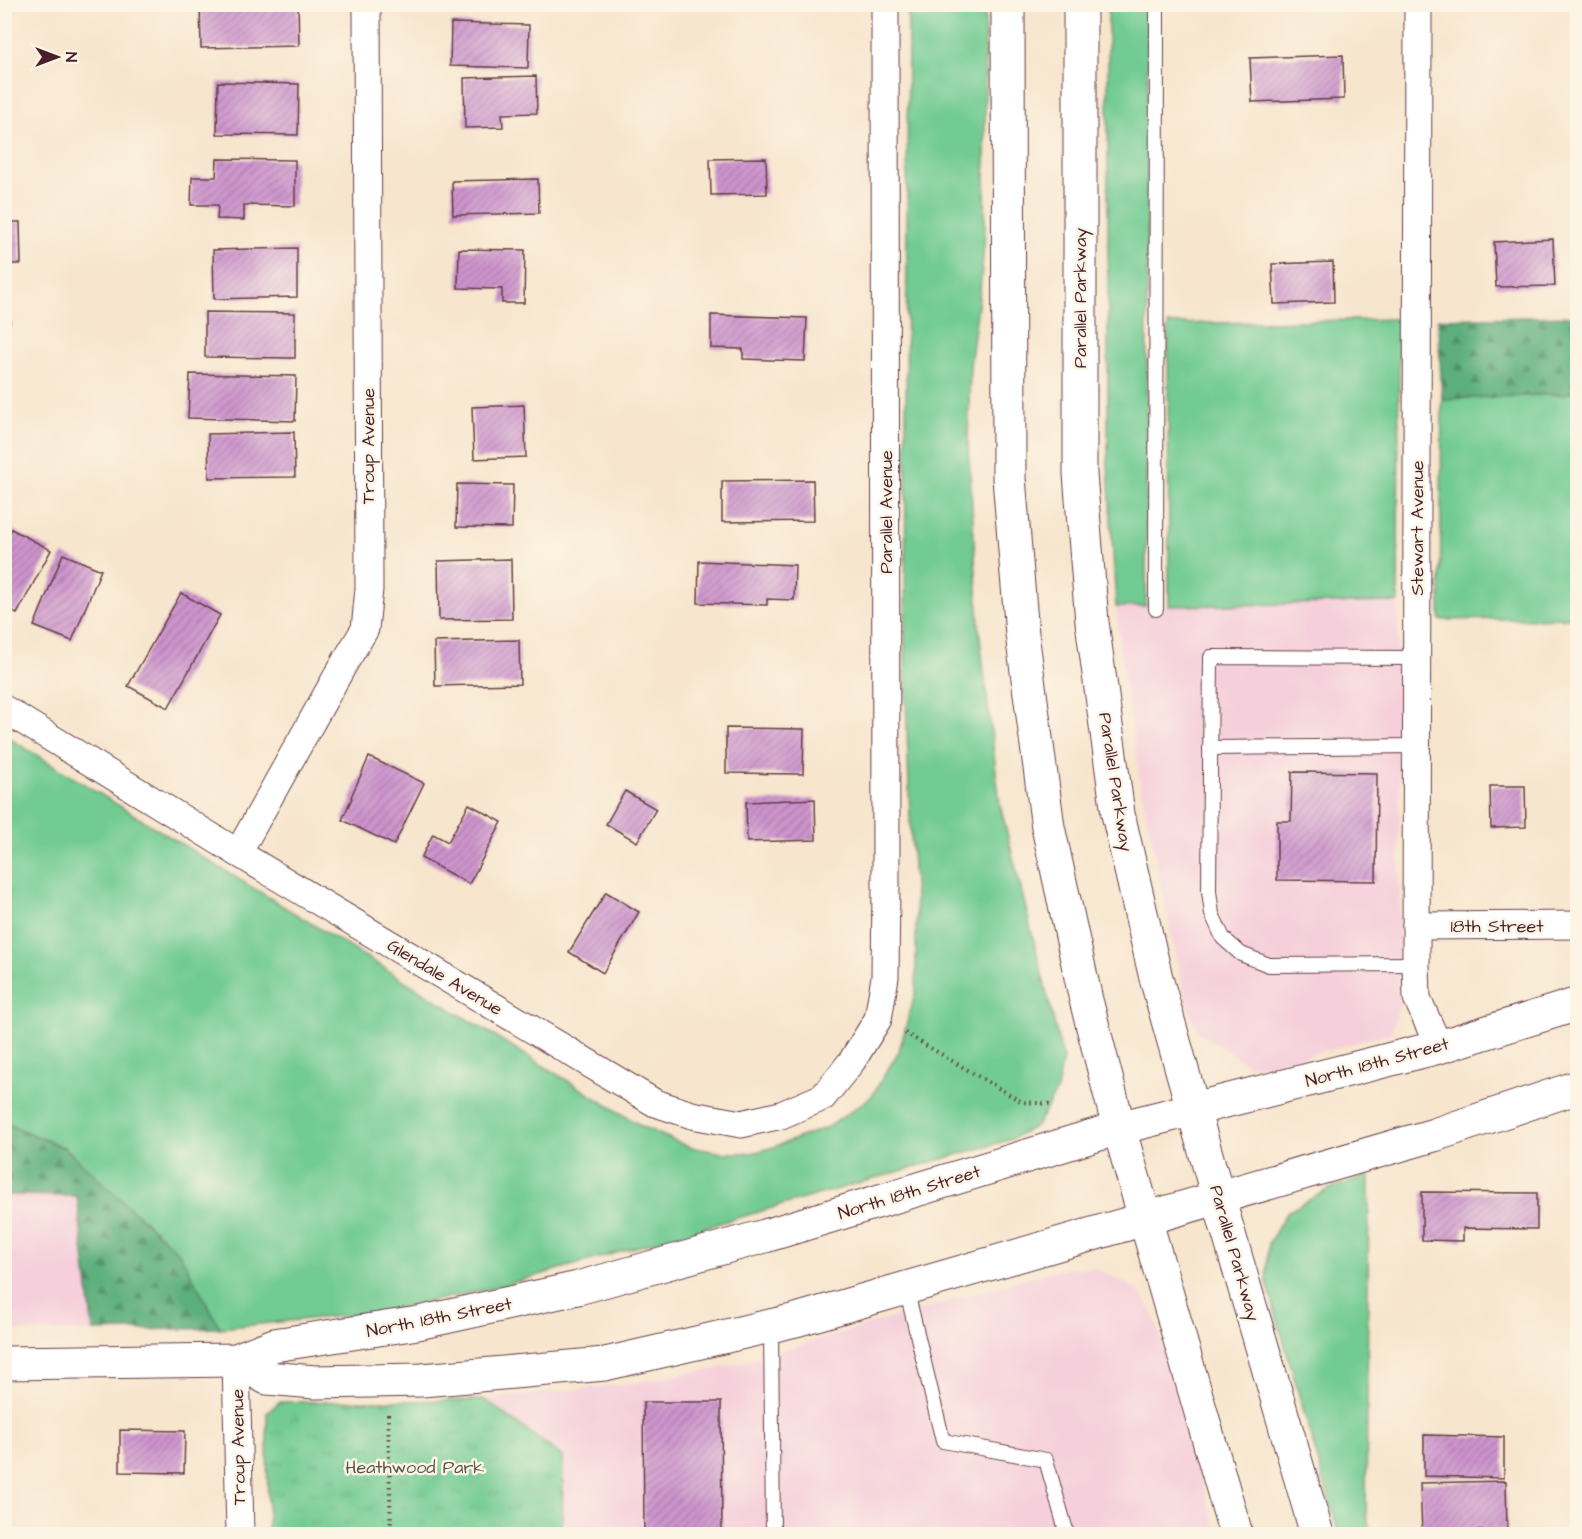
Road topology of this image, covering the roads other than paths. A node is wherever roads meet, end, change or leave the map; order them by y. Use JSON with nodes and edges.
{"nodes":[{"id":1,"x":367,"y":4,"type":"edge"},
{"id":2,"x":885,"y":4,"type":"edge"},
{"id":3,"x":1008,"y":4,"type":"edge"},
{"id":4,"x":1080,"y":4,"type":"edge"},
{"id":5,"x":1157,"y":4,"type":"edge"},
{"id":6,"x":1418,"y":4,"type":"edge"},
{"id":7,"x":1156,"y":609,"type":"dead end"},
{"id":8,"x":1416,"y":658,"type":"junction"},
{"id":9,"x":4,"y":709,"type":"edge"},
{"id":10,"x":1416,"y":746,"type":"junction"},
{"id":11,"x":1210,"y":748,"type":"junction"},
{"id":12,"x":238,"y":853,"type":"junction"},
{"id":13,"x":1416,"y":926,"type":"junction"},
{"id":14,"x":1578,"y":926,"type":"edge"},
{"id":15,"x":1416,"y":964,"type":"junction"},
{"id":16,"x":1578,"y":1004,"type":"edge"},
{"id":17,"x":878,"y":1019,"type":"joint"},
{"id":18,"x":1439,"y":1047,"type":"junction"},
{"id":19,"x":1578,"y":1087,"type":"edge"},
{"id":20,"x":1194,"y":1110,"type":"junction"},
{"id":21,"x":1119,"y":1128,"type":"junction"},
{"id":22,"x":1218,"y":1197,"type":"junction"},
{"id":23,"x":1144,"y":1219,"type":"junction"},
{"id":24,"x":906,"y":1288,"type":"junction"},
{"id":25,"x":771,"y":1326,"type":"junction"},
{"id":26,"x":236,"y":1360,"type":"junction"},
{"id":27,"x":4,"y":1363,"type":"edge"},
{"id":28,"x":240,"y":1534,"type":"edge"},
{"id":29,"x":772,"y":1534,"type":"edge"},
{"id":30,"x":1067,"y":1534,"type":"edge"},
{"id":31,"x":1236,"y":1534,"type":"edge"},
{"id":32,"x":1317,"y":1534,"type":"edge"}],
"edges":[{"from":1,"to":12,"type":"street","name":"Troup Avenue"},
{"from":2,"to":17,"type":"street","name":"Parallel Avenue"},
{"from":3,"to":21,"type":"main road"},
{"from":4,"to":20,"type":"main road","name":"Parallel Parkway"},
{"from":5,"to":7,"type":"lane"},
{"from":6,"to":8,"type":"street","name":"Stewart Avenue"},
{"from":8,"to":10,"type":"street","name":"Stewart Avenue"},
{"from":8,"to":11,"type":"lane"},
{"from":9,"to":12,"type":"street","name":"Glendale Avenue"},
{"from":10,"to":11,"type":"lane"},
{"from":10,"to":13,"type":"street","name":"Stewart Avenue"},
{"from":11,"to":15,"type":"lane"},
{"from":12,"to":17,"type":"street","name":"Glendale Avenue"},
{"from":13,"to":14,"type":"street","name":"18th Street"},
{"from":13,"to":15,"type":"street","name":"Stewart Avenue"},
{"from":15,"to":18,"type":"street","name":"Stewart Avenue"},
{"from":16,"to":18,"type":"main road","name":"North 18th Street"},
{"from":18,"to":20,"type":"main road","name":"North 18th Street"},
{"from":19,"to":22,"type":"main road"},
{"from":20,"to":21,"type":"main road","name":"North 18th Street"},
{"from":20,"to":22,"type":"main road","name":"Parallel Parkway"},
{"from":21,"to":23,"type":"main road"},
{"from":21,"to":26,"type":"main road","name":"North 18th Street"},
{"from":22,"to":23,"type":"main road"},
{"from":22,"to":32,"type":"main road","name":"Parallel Parkway"},
{"from":23,"to":24,"type":"main road"},
{"from":23,"to":31,"type":"main road"},
{"from":24,"to":25,"type":"main road"},
{"from":24,"to":30,"type":"lane"},
{"from":25,"to":26,"type":"main road"},
{"from":25,"to":29,"type":"lane"},
{"from":26,"to":27,"type":"main road","name":"North 18th Street"},
{"from":26,"to":28,"type":"street","name":"Troup Avenue"}]}
